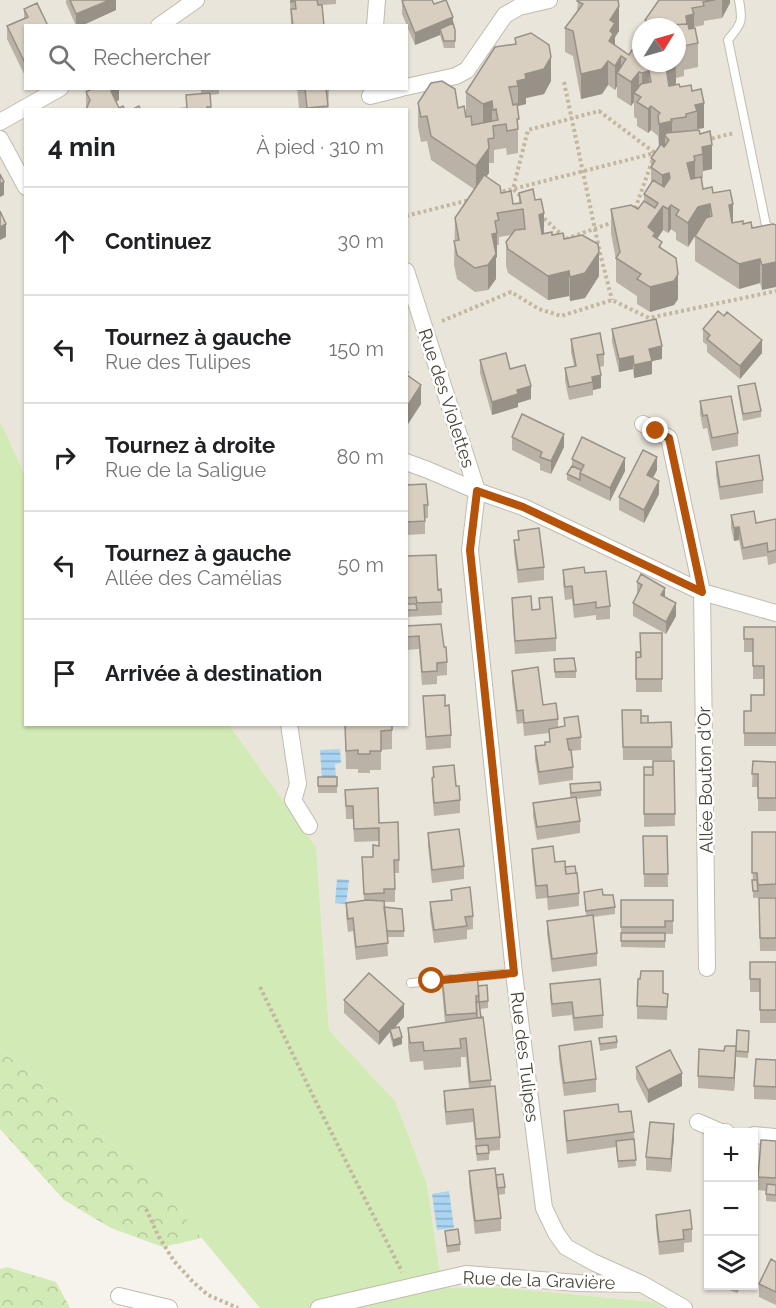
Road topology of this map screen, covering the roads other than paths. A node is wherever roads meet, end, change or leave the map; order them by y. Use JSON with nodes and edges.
{"nodes":[{"id":1,"x":196,"y":0,"type":"edge"},
{"id":2,"x":377,"y":0,"type":"edge"},
{"id":3,"x":549,"y":0,"type":"edge"},
{"id":4,"x":739,"y":0,"type":"edge"},
{"id":5,"x":162,"y":24,"type":"edge"},
{"id":6,"x":375,"y":24,"type":"edge"},
{"id":7,"x":408,"y":87,"type":"edge"},
{"id":8,"x":56,"y":90,"type":"edge"},
{"id":9,"x":396,"y":90,"type":"edge"},
{"id":10,"x":370,"y":98,"type":"edge"},
{"id":11,"x":24,"y":108,"type":"edge"},
{"id":12,"x":25,"y":108,"type":"edge"},
{"id":13,"x":0,"y":122,"type":"edge"},
{"id":14,"x":0,"y":139,"type":"edge"},
{"id":15,"x":24,"y":183,"type":"edge"},
{"id":16,"x":776,"y":231,"type":"edge"},
{"id":17,"x":408,"y":278,"type":"edge"},
{"id":18,"x":643,"y":424,"type":"dead end"},
{"id":19,"x":408,"y":463,"type":"edge"},
{"id":20,"x":477,"y":491,"type":"junction"},
{"id":21,"x":702,"y":592,"type":"junction"},
{"id":22,"x":776,"y":613,"type":"edge"},
{"id":23,"x":289,"y":726,"type":"edge"},
{"id":24,"x":309,"y":826,"type":"dead end"},
{"id":25,"x":707,"y":968,"type":"dead end"},
{"id":26,"x":514,"y":973,"type":"junction"},
{"id":27,"x":411,"y":983,"type":"dead end"},
{"id":28,"x":698,"y":1122,"type":"dead end"},
{"id":29,"x":712,"y":1128,"type":"edge"},
{"id":30,"x":758,"y":1135,"type":"edge"},
{"id":31,"x":776,"y":1137,"type":"edge"},
{"id":32,"x":642,"y":1284,"type":"junction"},
{"id":33,"x":119,"y":1296,"type":"dead end"},
{"id":34,"x":169,"y":1308,"type":"edge"},
{"id":35,"x":319,"y":1308,"type":"edge"},
{"id":36,"x":684,"y":1308,"type":"edge"}],
"edges":[{"from":1,"to":5,"type":"street"},
{"from":2,"to":6,"type":"street"},
{"from":3,"to":7,"type":"street"},
{"from":4,"to":16,"type":"lane"},
{"from":8,"to":12,"type":"street"},
{"from":9,"to":10,"type":"street"},
{"from":11,"to":13,"type":"street"},
{"from":14,"to":15,"type":"street"},
{"from":17,"to":20,"type":"street","name":"Rue des Violettes"},
{"from":18,"to":21,"type":"street","name":"Allée Bouton d'Or"},
{"from":19,"to":20,"type":"street"},
{"from":20,"to":21,"type":"street"},
{"from":20,"to":26,"type":"street","name":"Rue des Tulipes"},
{"from":21,"to":22,"type":"street"},
{"from":21,"to":25,"type":"street","name":"Allée Bouton d'Or"},
{"from":23,"to":24,"type":"street"},
{"from":26,"to":27,"type":"lane"},
{"from":26,"to":32,"type":"street","name":"Rue des Tulipes"},
{"from":28,"to":29,"type":"street"},
{"from":30,"to":31,"type":"street"},
{"from":32,"to":35,"type":"street","name":"Rue de la Gravière"},
{"from":32,"to":36,"type":"street","name":"Rue de la Gravière"},
{"from":33,"to":34,"type":"street"}]}
